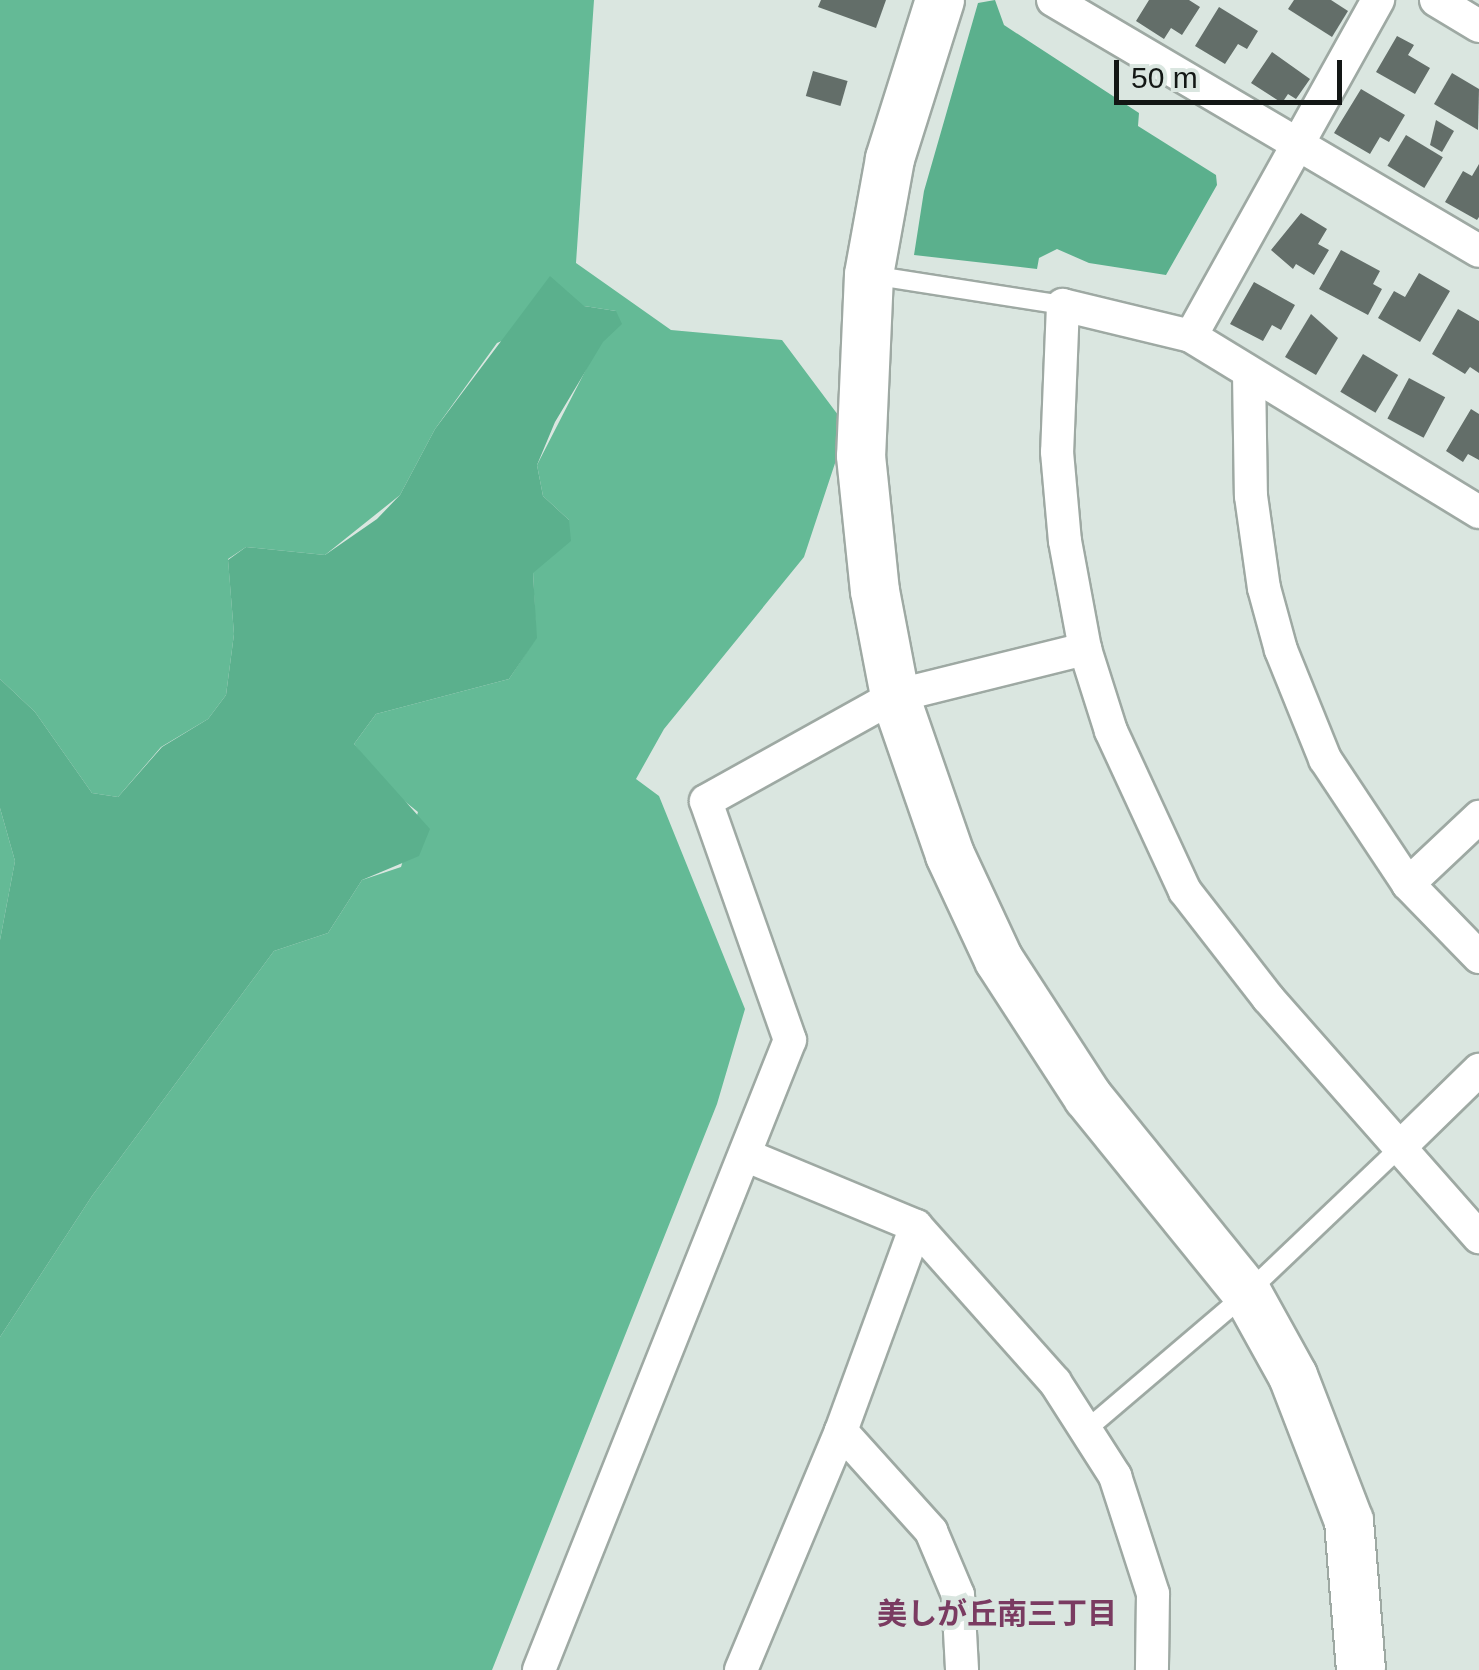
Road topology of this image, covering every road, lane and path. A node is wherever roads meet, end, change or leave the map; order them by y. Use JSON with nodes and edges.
{"nodes":[{"id":1,"x":940,"y":0,"type":"edge"},
{"id":2,"x":1053,"y":0,"type":"edge"},
{"id":3,"x":1378,"y":0,"type":"edge"},
{"id":4,"x":1436,"y":0,"type":"edge"},
{"id":5,"x":1479,"y":26,"type":"edge"},
{"id":6,"x":1298,"y":146,"type":"junction"},
{"id":7,"x":1479,"y":251,"type":"edge"},
{"id":8,"x":869,"y":275,"type":"junction"},
{"id":9,"x":1063,"y":305,"type":"junction"},
{"id":10,"x":1191,"y":336,"type":"junction"},
{"id":11,"x":1248,"y":373,"type":"junction"},
{"id":12,"x":1479,"y":512,"type":"edge"},
{"id":13,"x":1085,"y":650,"type":"junction"},
{"id":14,"x":896,"y":696,"type":"junction"},
{"id":15,"x":1479,"y":817,"type":"edge"},
{"id":16,"x":1408,"y":884,"type":"junction"},
{"id":17,"x":1479,"y":957,"type":"edge"},
{"id":18,"x":1479,"y":1070,"type":"edge"},
{"id":19,"x":1399,"y":1148,"type":"junction"},
{"id":20,"x":745,"y":1155,"type":"junction"},
{"id":21,"x":916,"y":1226,"type":"junction"},
{"id":22,"x":1479,"y":1237,"type":"edge"},
{"id":23,"x":1247,"y":1292,"type":"junction"},
{"id":24,"x":1086,"y":1430,"type":"junction"},
{"id":25,"x":841,"y":1431,"type":"junction"},
{"id":26,"x":539,"y":1670,"type":"edge"},
{"id":27,"x":742,"y":1670,"type":"edge"},
{"id":28,"x":962,"y":1670,"type":"edge"},
{"id":29,"x":1152,"y":1670,"type":"edge"},
{"id":30,"x":1361,"y":1670,"type":"edge"}],
"edges":[{"from":1,"to":8,"type":"street"},
{"from":2,"to":6,"type":"street"},
{"from":3,"to":6,"type":"street"},
{"from":4,"to":5,"type":"street"},
{"from":6,"to":7,"type":"street"},
{"from":6,"to":10,"type":"street"},
{"from":8,"to":9,"type":"lane"},
{"from":8,"to":14,"type":"street"},
{"from":9,"to":10,"type":"street"},
{"from":9,"to":13,"type":"street"},
{"from":10,"to":11,"type":"street"},
{"from":11,"to":12,"type":"street"},
{"from":11,"to":16,"type":"street"},
{"from":13,"to":14,"type":"street"},
{"from":13,"to":19,"type":"street"},
{"from":14,"to":20,"type":"street"},
{"from":14,"to":23,"type":"street"},
{"from":15,"to":16,"type":"street"},
{"from":16,"to":17,"type":"street"},
{"from":18,"to":19,"type":"street"},
{"from":19,"to":22,"type":"street"},
{"from":19,"to":23,"type":"lane"},
{"from":20,"to":21,"type":"street"},
{"from":20,"to":26,"type":"street"},
{"from":21,"to":24,"type":"street"},
{"from":21,"to":25,"type":"street"},
{"from":23,"to":24,"type":"lane"},
{"from":23,"to":30,"type":"street"},
{"from":24,"to":29,"type":"street"},
{"from":25,"to":27,"type":"street"},
{"from":25,"to":28,"type":"street"}]}
